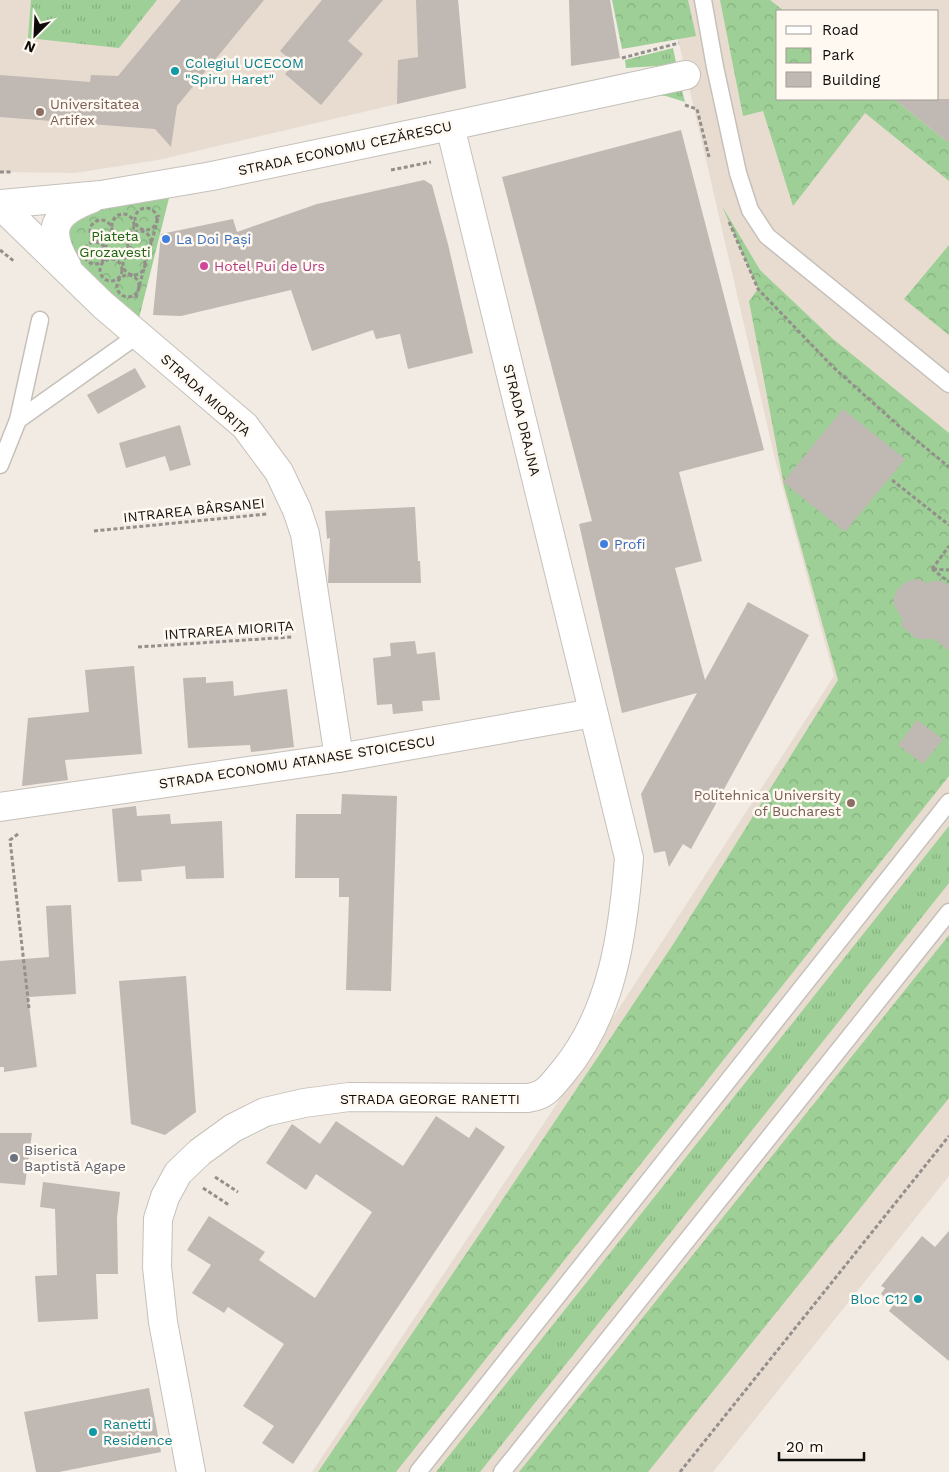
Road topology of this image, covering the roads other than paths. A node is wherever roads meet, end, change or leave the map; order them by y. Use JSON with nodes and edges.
{"nodes":[{"id":1,"x":703,"y":0,"type":"edge"},
{"id":2,"x":686,"y":75,"type":"dead end"},
{"id":3,"x":450,"y":126,"type":"junction"},
{"id":4,"x":101,"y":195,"type":"junction"},
{"id":5,"x":0,"y":205,"type":"edge"},
{"id":6,"x":82,"y":268,"type":"junction"},
{"id":7,"x":40,"y":320,"type":"dead end"},
{"id":8,"x":138,"y":334,"type":"junction"},
{"id":9,"x":949,"y":384,"type":"edge"},
{"id":10,"x":18,"y":420,"type":"junction"},
{"id":11,"x":0,"y":465,"type":"edge"},
{"id":12,"x":593,"y":713,"type":"junction"},
{"id":13,"x":339,"y":758,"type":"junction"},
{"id":14,"x":949,"y":802,"type":"edge"},
{"id":15,"x":0,"y":807,"type":"edge"},
{"id":16,"x":949,"y":912,"type":"edge"},
{"id":17,"x":191,"y":1472,"type":"edge"},
{"id":18,"x":418,"y":1472,"type":"edge"},
{"id":19,"x":502,"y":1472,"type":"edge"}],
"edges":[{"from":1,"to":9,"type":"lane"},
{"from":2,"to":3,"type":"street","name":"STRADA ECONOMU CEZĂRESCU"},
{"from":3,"to":4,"type":"street","name":"STRADA ECONOMU CEZĂRESCU"},
{"from":3,"to":12,"type":"street","name":"STRADA DRAJNA"},
{"from":4,"to":5,"type":"street","name":"STRADA ECONOMU CEZĂRESCU"},
{"from":4,"to":6,"type":"street"},
{"from":5,"to":6,"type":"street","name":"STRADA MIORIȚA"},
{"from":6,"to":8,"type":"street","name":"STRADA MIORIȚA"},
{"from":7,"to":10,"type":"lane"},
{"from":8,"to":10,"type":"lane"},
{"from":8,"to":13,"type":"street","name":"STRADA MIORIȚA"},
{"from":10,"to":11,"type":"lane"},
{"from":12,"to":13,"type":"street","name":"STRADA ECONOMU ATANASE STOICESCU"},
{"from":12,"to":17,"type":"street","name":"STRADA GEORGE RANETTI"},
{"from":13,"to":15,"type":"street","name":"STRADA ECONOMU ATANASE STOICESCU"},
{"from":14,"to":18,"type":"lane"},
{"from":16,"to":19,"type":"lane"}]}
